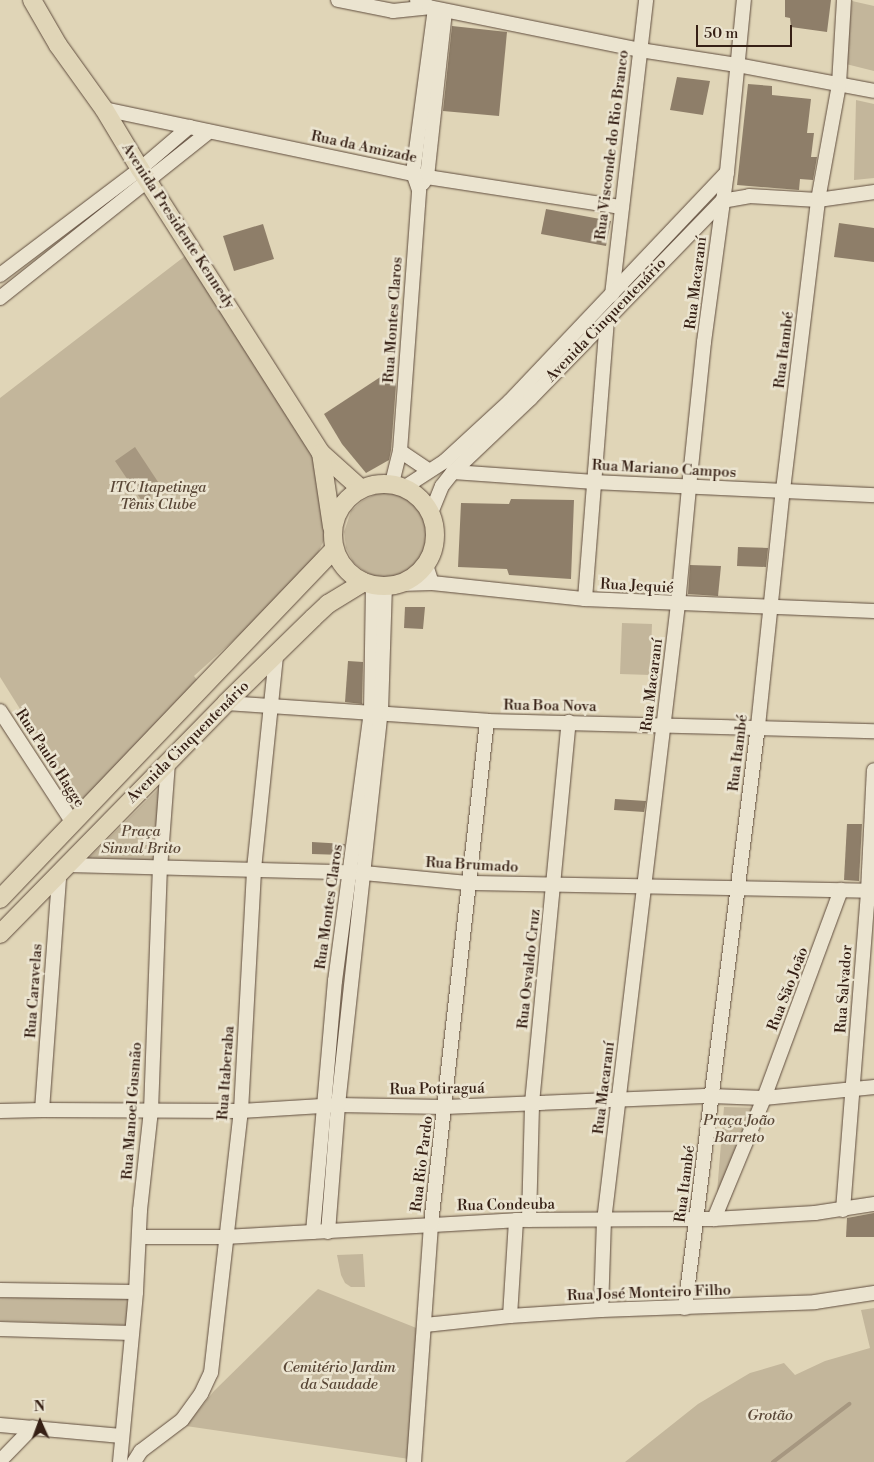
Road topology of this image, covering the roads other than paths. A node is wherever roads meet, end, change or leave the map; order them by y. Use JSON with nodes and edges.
{"nodes":[{"id":1,"x":32,"y":0,"type":"edge"},
{"id":2,"x":338,"y":0,"type":"edge"},
{"id":3,"x":646,"y":0,"type":"edge"},
{"id":4,"x":744,"y":0,"type":"edge"},
{"id":5,"x":844,"y":0,"type":"edge"},
{"id":6,"x":393,"y":6,"type":"edge"},
{"id":7,"x":431,"y":7,"type":"edge"},
{"id":8,"x":640,"y":50,"type":"junction"},
{"id":9,"x":737,"y":65,"type":"junction"},
{"id":10,"x":839,"y":84,"type":"junction"},
{"id":11,"x":874,"y":91,"type":"edge"},
{"id":12,"x":104,"y":109,"type":"junction"},
{"id":13,"x":189,"y":127,"type":"junction"},
{"id":14,"x":209,"y":132,"type":"junction"},
{"id":15,"x":727,"y":172,"type":"junction"},
{"id":16,"x":413,"y":173,"type":"junction"},
{"id":17,"x":144,"y":175,"type":"junction"},
{"id":18,"x":427,"y":177,"type":"junction"},
{"id":19,"x":419,"y":190,"type":"junction"},
{"id":20,"x":874,"y":192,"type":"edge"},
{"id":21,"x":818,"y":200,"type":"junction"},
{"id":22,"x":722,"y":201,"type":"junction"},
{"id":23,"x":620,"y":207,"type":"junction"},
{"id":24,"x":0,"y":275,"type":"edge"},
{"id":25,"x":612,"y":295,"type":"junction"},
{"id":26,"x":0,"y":298,"type":"edge"},
{"id":27,"x":607,"y":321,"type":"junction"},
{"id":28,"x":400,"y":451,"type":"junction"},
{"id":29,"x":321,"y":453,"type":"junction"},
{"id":30,"x":428,"y":470,"type":"junction"},
{"id":31,"x":453,"y":472,"type":"junction"},
{"id":32,"x":595,"y":482,"type":"junction"},
{"id":33,"x":399,"y":485,"type":"junction"},
{"id":34,"x":689,"y":487,"type":"junction"},
{"id":35,"x":360,"y":488,"type":"junction"},
{"id":36,"x":783,"y":490,"type":"junction"},
{"id":37,"x":874,"y":494,"type":"edge"},
{"id":38,"x":431,"y":513,"type":"junction"},
{"id":39,"x":334,"y":541,"type":"junction"},
{"id":40,"x":426,"y":565,"type":"junction"},
{"id":41,"x":432,"y":584,"type":"junction"},
{"id":42,"x":380,"y":585,"type":"junction"},
{"id":43,"x":585,"y":600,"type":"junction"},
{"id":44,"x":678,"y":604,"type":"junction"},
{"id":45,"x":770,"y":608,"type":"junction"},
{"id":46,"x":874,"y":611,"type":"edge"},
{"id":47,"x":276,"y":655,"type":"junction"},
{"id":48,"x":226,"y":703,"type":"junction"},
{"id":49,"x":272,"y":707,"type":"junction"},
{"id":50,"x":0,"y":711,"type":"edge"},
{"id":51,"x":376,"y":712,"type":"junction"},
{"id":52,"x":487,"y":721,"type":"junction"},
{"id":53,"x":569,"y":722,"type":"junction"},
{"id":54,"x":663,"y":725,"type":"junction"},
{"id":55,"x":758,"y":726,"type":"junction"},
{"id":56,"x":874,"y":731,"type":"edge"},
{"id":57,"x":168,"y":763,"type":"junction"},
{"id":58,"x":874,"y":770,"type":"edge"},
{"id":59,"x":73,"y":823,"type":"junction"},
{"id":60,"x":160,"y":869,"type":"junction"},
{"id":61,"x":254,"y":869,"type":"junction"},
{"id":62,"x":63,"y":871,"type":"junction"},
{"id":63,"x":358,"y":872,"type":"junction"},
{"id":64,"x":468,"y":883,"type":"junction"},
{"id":65,"x":554,"y":884,"type":"junction"},
{"id":66,"x":645,"y":886,"type":"junction"},
{"id":67,"x":738,"y":887,"type":"junction"},
{"id":68,"x":841,"y":890,"type":"junction"},
{"id":69,"x":871,"y":891,"type":"edge"},
{"id":70,"x":0,"y":899,"type":"edge"},
{"id":71,"x":0,"y":934,"type":"edge"},
{"id":72,"x":874,"y":1087,"type":"edge"},
{"id":73,"x":853,"y":1089,"type":"junction"},
{"id":74,"x":711,"y":1096,"type":"junction"},
{"id":75,"x":764,"y":1098,"type":"junction"},
{"id":76,"x":619,"y":1100,"type":"junction"},
{"id":77,"x":532,"y":1103,"type":"junction"},
{"id":78,"x":338,"y":1105,"type":"junction"},
{"id":79,"x":322,"y":1106,"type":"junction"},
{"id":80,"x":445,"y":1107,"type":"junction"},
{"id":81,"x":42,"y":1110,"type":"junction"},
{"id":82,"x":151,"y":1111,"type":"junction"},
{"id":83,"x":241,"y":1111,"type":"junction"},
{"id":84,"x":0,"y":1112,"type":"edge"},
{"id":85,"x":874,"y":1204,"type":"edge"},
{"id":86,"x":843,"y":1210,"type":"junction"},
{"id":87,"x":697,"y":1218,"type":"junction"},
{"id":88,"x":714,"y":1219,"type":"junction"},
{"id":89,"x":522,"y":1220,"type":"junction"},
{"id":90,"x":604,"y":1221,"type":"junction"},
{"id":91,"x":431,"y":1224,"type":"junction"},
{"id":92,"x":312,"y":1232,"type":"junction"},
{"id":93,"x":328,"y":1232,"type":"junction"},
{"id":94,"x":139,"y":1237,"type":"junction"},
{"id":95,"x":225,"y":1237,"type":"junction"},
{"id":96,"x":0,"y":1290,"type":"edge"},
{"id":97,"x":136,"y":1292,"type":"junction"},
{"id":98,"x":874,"y":1293,"type":"edge"},
{"id":99,"x":685,"y":1308,"type":"junction"},
{"id":100,"x":602,"y":1310,"type":"junction"},
{"id":101,"x":510,"y":1316,"type":"junction"},
{"id":102,"x":425,"y":1325,"type":"junction"},
{"id":103,"x":0,"y":1329,"type":"edge"},
{"id":104,"x":132,"y":1333,"type":"junction"},
{"id":105,"x":0,"y":1425,"type":"edge"},
{"id":106,"x":33,"y":1427,"type":"junction"},
{"id":107,"x":122,"y":1436,"type":"junction"},
{"id":108,"x":0,"y":1461,"type":"edge"},
{"id":109,"x":120,"y":1462,"type":"edge"},
{"id":110,"x":134,"y":1462,"type":"edge"},
{"id":111,"x":414,"y":1462,"type":"edge"}],
"edges":[{"from":1,"to":12,"type":"main road","name":"Avenida Presidente Kennedy"},
{"from":2,"to":6,"type":"street"},
{"from":3,"to":8,"type":"street","name":"Rua Visconde do Rio Branco"},
{"from":4,"to":9,"type":"street","name":"Rua Macaraní"},
{"from":5,"to":10,"type":"street","name":"Rua Itambé"},
{"from":6,"to":7,"type":"street"},
{"from":7,"to":8,"type":"street"},
{"from":7,"to":16,"type":"street","name":"Rua Montes Claros"},
{"from":7,"to":18,"type":"street","name":"Rua Montes Claros"},
{"from":8,"to":9,"type":"street"},
{"from":8,"to":23,"type":"street","name":"Rua Visconde do Rio Branco"},
{"from":9,"to":10,"type":"street"},
{"from":9,"to":15,"type":"street","name":"Rua Macaraní"},
{"from":10,"to":11,"type":"street"},
{"from":10,"to":21,"type":"street","name":"Rua Itambé"},
{"from":12,"to":13,"type":"street","name":"Rua da Amizade"},
{"from":12,"to":17,"type":"main road","name":"Avenida Presidente Kennedy"},
{"from":13,"to":14,"type":"street","name":"Rua da Amizade"},
{"from":13,"to":17,"type":"street"},
{"from":14,"to":16,"type":"street","name":"Rua da Amizade"},
{"from":14,"to":17,"type":"street"},
{"from":15,"to":22,"type":"street","name":"Rua Macaraní"},
{"from":15,"to":25,"type":"street","name":"Avenida Cinquentenário"},
{"from":16,"to":18,"type":"street","name":"Rua da Amizade"},
{"from":16,"to":19,"type":"street","name":"Rua Montes Claros"},
{"from":17,"to":24,"type":"street"},
{"from":17,"to":26,"type":"street"},
{"from":17,"to":29,"type":"main road","name":"Avenida Presidente Kennedy"},
{"from":18,"to":19,"type":"street","name":"Rua Montes Claros"},
{"from":18,"to":23,"type":"street","name":"Rua da Amizade"},
{"from":19,"to":28,"type":"street","name":"Rua Montes Claros"},
{"from":20,"to":21,"type":"street"},
{"from":21,"to":22,"type":"street"},
{"from":21,"to":36,"type":"street","name":"Rua Itambé"},
{"from":22,"to":27,"type":"street","name":"Avenida Cinquentenário"},
{"from":22,"to":34,"type":"street","name":"Rua Macaraní"},
{"from":23,"to":25,"type":"street","name":"Rua Visconde do Rio Branco"},
{"from":25,"to":30,"type":"street","name":"Avenida Cinquentenário"},
{"from":27,"to":31,"type":"street","name":"Avenida Cinquentenário"},
{"from":27,"to":32,"type":"street"},
{"from":28,"to":30,"type":"street"},
{"from":28,"to":33,"type":"street","name":"Rua Montes Claros"},
{"from":29,"to":35,"type":"main road","name":"Avenida Presidente Kennedy"},
{"from":29,"to":39,"type":"main road","name":"Avenida Presidente Kennedy"},
{"from":30,"to":33,"type":"street","name":"Avenida Cinquentenário"},
{"from":31,"to":32,"type":"street","name":"Rua Mariano Campos"},
{"from":31,"to":38,"type":"street","name":"Avenida Cinquentenário"},
{"from":32,"to":34,"type":"street","name":"Rua Mariano Campos"},
{"from":32,"to":43,"type":"street"},
{"from":33,"to":35,"type":"main road"},
{"from":33,"to":38,"type":"main road"},
{"from":34,"to":36,"type":"street","name":"Rua Mariano Campos"},
{"from":34,"to":44,"type":"street","name":"Rua Macaraní"},
{"from":35,"to":39,"type":"main road"},
{"from":36,"to":37,"type":"street","name":"Rua Mariano Campos"},
{"from":36,"to":45,"type":"street","name":"Rua Itambé"},
{"from":38,"to":40,"type":"main road"},
{"from":39,"to":42,"type":"main road"},
{"from":39,"to":59,"type":"main road","name":"Avenida Cinquentenário"},
{"from":40,"to":41,"type":"street"},
{"from":40,"to":42,"type":"main road"},
{"from":41,"to":42,"type":"street","name":"Rua Jequié"},
{"from":41,"to":43,"type":"street","name":"Rua Jequié"},
{"from":42,"to":47,"type":"main road","name":"Avenida Cinquentenário"},
{"from":42,"to":51,"type":"street","name":"Rua Montes Claros"},
{"from":43,"to":44,"type":"street","name":"Rua Jequié"},
{"from":44,"to":45,"type":"street","name":"Rua Jequié"},
{"from":44,"to":54,"type":"street","name":"Rua Macaraní"},
{"from":45,"to":46,"type":"street","name":"Rua Jequié"},
{"from":45,"to":55,"type":"street","name":"Rua Itambé"},
{"from":47,"to":48,"type":"main road","name":"Avenida Cinquentenário"},
{"from":47,"to":49,"type":"street","name":"Rua Itaberaba"},
{"from":48,"to":49,"type":"street","name":"Rua Boa Nova"},
{"from":48,"to":57,"type":"main road","name":"Avenida Cinquentenário"},
{"from":49,"to":51,"type":"street","name":"Rua Boa Nova"},
{"from":49,"to":61,"type":"street","name":"Rua Itaberaba"},
{"from":50,"to":59,"type":"street","name":"Rua Paulo Hagge"},
{"from":51,"to":52,"type":"street","name":"Rua Boa Nova"},
{"from":51,"to":63,"type":"street","name":"Rua Montes Claros"},
{"from":52,"to":53,"type":"street","name":"Rua Boa Nova"},
{"from":52,"to":64,"type":"street","name":"Rua Rio Pardo"},
{"from":53,"to":54,"type":"street","name":"Rua Boa Nova"},
{"from":53,"to":65,"type":"street","name":"Rua Osvaldo Cruz"},
{"from":54,"to":55,"type":"street","name":"Rua Boa Nova"},
{"from":54,"to":66,"type":"street","name":"Rua Macaraní"},
{"from":55,"to":56,"type":"street","name":"Rua Boa Nova"},
{"from":55,"to":67,"type":"street","name":"Rua Itambé"},
{"from":57,"to":60,"type":"street","name":"Rua Manoel Gusmão"},
{"from":57,"to":62,"type":"main road","name":"Avenida Cinquentenário"},
{"from":58,"to":69,"type":"street","name":"Rua Salvador"},
{"from":59,"to":70,"type":"main road","name":"Avenida Cinquentenário"},
{"from":60,"to":61,"type":"street","name":"Rua Brumado"},
{"from":60,"to":62,"type":"street","name":"Rua Brumado"},
{"from":60,"to":82,"type":"street","name":"Rua Manoel Gusmão"},
{"from":61,"to":63,"type":"street","name":"Rua Brumado"},
{"from":61,"to":83,"type":"street","name":"Rua Itaberaba"},
{"from":62,"to":71,"type":"main road","name":"Avenida Cinquentenário"},
{"from":62,"to":81,"type":"street","name":"Rua Caravelas"},
{"from":63,"to":64,"type":"street","name":"Rua Brumado"},
{"from":63,"to":78,"type":"street","name":"Rua Montes Claros"},
{"from":63,"to":79,"type":"street","name":"Rua Montes Claros"},
{"from":64,"to":65,"type":"street","name":"Rua Brumado"},
{"from":64,"to":80,"type":"street","name":"Rua Rio Pardo"},
{"from":65,"to":66,"type":"street","name":"Rua Brumado"},
{"from":65,"to":77,"type":"street","name":"Rua Osvaldo Cruz"},
{"from":66,"to":67,"type":"street","name":"Rua Brumado"},
{"from":66,"to":76,"type":"street","name":"Rua Macaraní"},
{"from":67,"to":68,"type":"street","name":"Rua Brumado"},
{"from":67,"to":74,"type":"street","name":"Rua Itambé"},
{"from":68,"to":69,"type":"street","name":"Rua Brumado"},
{"from":68,"to":75,"type":"street","name":"Rua São João"},
{"from":69,"to":73,"type":"street","name":"Rua Salvador"},
{"from":72,"to":73,"type":"street","name":"Rua Potiraguá"},
{"from":73,"to":75,"type":"street","name":"Rua Potiraguá"},
{"from":73,"to":86,"type":"street","name":"Rua Salvador"},
{"from":74,"to":75,"type":"street","name":"Rua Potiraguá"},
{"from":74,"to":76,"type":"street","name":"Rua Potiraguá"},
{"from":74,"to":87,"type":"street","name":"Rua Itambé"},
{"from":75,"to":88,"type":"street"},
{"from":76,"to":77,"type":"street","name":"Rua Potiraguá"},
{"from":76,"to":90,"type":"street","name":"Rua Macaraní"},
{"from":77,"to":80,"type":"street","name":"Rua Potiraguá"},
{"from":77,"to":89,"type":"street","name":"Rua Osvaldo Cruz"},
{"from":78,"to":79,"type":"street","name":"Rua Potiraguá"},
{"from":78,"to":80,"type":"street","name":"Rua Potiraguá"},
{"from":78,"to":93,"type":"street","name":"Rua Montes Claros"},
{"from":79,"to":83,"type":"street","name":"Rua Potiraguá"},
{"from":79,"to":92,"type":"street","name":"Rua Montes Claros"},
{"from":80,"to":91,"type":"street","name":"Rua Rio Pardo"},
{"from":81,"to":82,"type":"street","name":"Rua Potiraguá"},
{"from":81,"to":84,"type":"street","name":"Rua Potiraguá"},
{"from":82,"to":83,"type":"street","name":"Rua Potiraguá"},
{"from":82,"to":94,"type":"street","name":"Rua Manoel Gusmão"},
{"from":83,"to":95,"type":"street","name":"Rua Itaberaba"},
{"from":85,"to":86,"type":"street","name":"Rua Condeuba"},
{"from":86,"to":88,"type":"street","name":"Rua Condeuba"},
{"from":87,"to":88,"type":"street","name":"Rua Condeuba"},
{"from":87,"to":90,"type":"street","name":"Rua Condeuba"},
{"from":87,"to":99,"type":"street","name":"Rua Itambé"},
{"from":89,"to":90,"type":"street","name":"Rua Condeuba"},
{"from":89,"to":91,"type":"street","name":"Rua Condeuba"},
{"from":89,"to":101,"type":"street","name":"Rua Osvaldo Cruz"},
{"from":90,"to":100,"type":"street","name":"Rua Macaraní"},
{"from":91,"to":93,"type":"street","name":"Rua Condeuba"},
{"from":91,"to":102,"type":"street","name":"Rua Rio Pardo"},
{"from":92,"to":93,"type":"street","name":"Rua Condeuba"},
{"from":92,"to":95,"type":"street","name":"Rua Condeuba"},
{"from":94,"to":95,"type":"street","name":"Rua Condeuba"},
{"from":94,"to":97,"type":"street","name":"Rua Manoel Gusmão"},
{"from":95,"to":110,"type":"street","name":"Rua Itaberaba"},
{"from":96,"to":97,"type":"street"},
{"from":97,"to":104,"type":"street","name":"Rua Manoel Gusmão"},
{"from":98,"to":99,"type":"street","name":"Rua José Monteiro Filho"},
{"from":99,"to":100,"type":"street","name":"Rua José Monteiro Filho"},
{"from":100,"to":101,"type":"street","name":"Rua José Monteiro Filho"},
{"from":101,"to":102,"type":"street","name":"Rua José Monteiro Filho"},
{"from":102,"to":111,"type":"street","name":"Rua Rio Pardo"},
{"from":103,"to":104,"type":"street"},
{"from":104,"to":107,"type":"street","name":"Rua Manoel Gusmão"},
{"from":105,"to":106,"type":"street"},
{"from":106,"to":107,"type":"street"},
{"from":106,"to":108,"type":"street"},
{"from":107,"to":109,"type":"street","name":"Rua Manoel Gusmão"}]}
